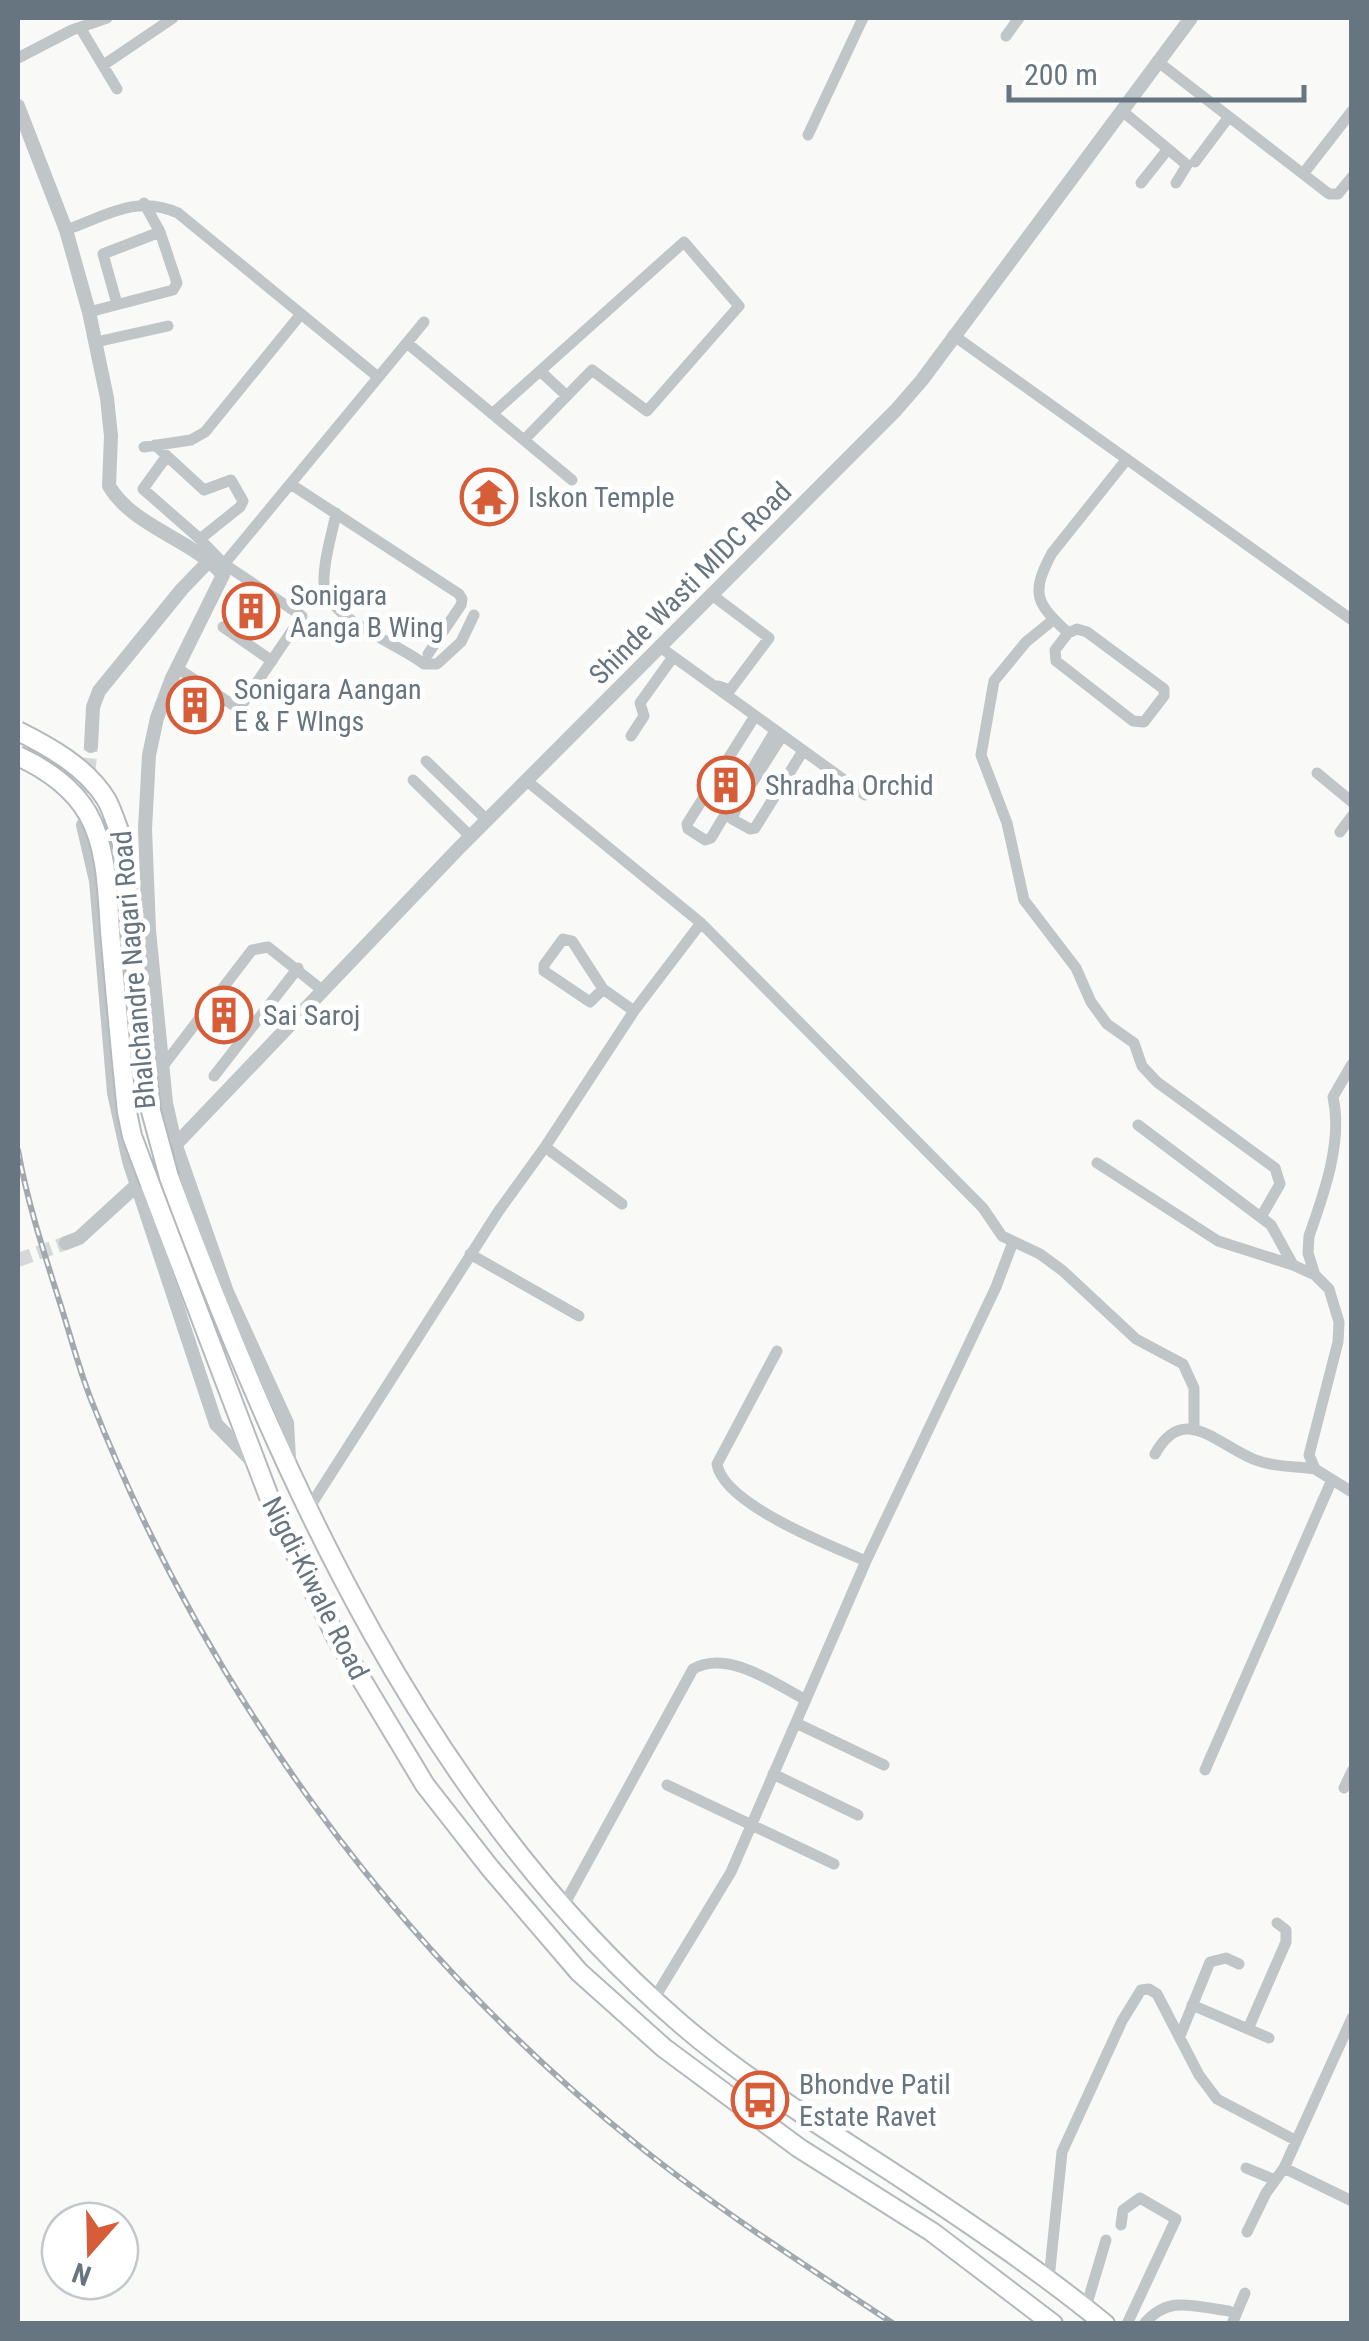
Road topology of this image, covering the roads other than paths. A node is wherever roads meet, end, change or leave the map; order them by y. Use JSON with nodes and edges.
{"nodes":[{"id":1,"x":108,"y":18,"type":"edge"},
{"id":2,"x":173,"y":18,"type":"edge"},
{"id":3,"x":864,"y":18,"type":"edge"},
{"id":4,"x":1019,"y":18,"type":"edge"},
{"id":5,"x":1191,"y":18,"type":"edge"},
{"id":6,"x":81,"y":28,"type":"junction"},
{"id":7,"x":1006,"y":36,"type":"dead end"},
{"id":8,"x":18,"y":58,"type":"edge"},
{"id":9,"x":1157,"y":61,"type":"junction"},
{"id":10,"x":105,"y":64,"type":"junction"},
{"id":11,"x":118,"y":89,"type":"dead end"},
{"id":12,"x":18,"y":106,"type":"edge"},
{"id":13,"x":1121,"y":110,"type":"junction"},
{"id":14,"x":1352,"y":111,"type":"edge"},
{"id":15,"x":1228,"y":118,"type":"junction"},
{"id":16,"x":808,"y":135,"type":"dead end"},
{"id":17,"x":1168,"y":149,"type":"junction"},
{"id":18,"x":1195,"y":162,"type":"dead end"},
{"id":19,"x":1306,"y":176,"type":"junction"},
{"id":20,"x":1352,"y":177,"type":"edge"},
{"id":21,"x":1141,"y":183,"type":"dead end"},
{"id":22,"x":1176,"y":184,"type":"dead end"},
{"id":23,"x":144,"y":203,"type":"junction"},
{"id":24,"x":66,"y":230,"type":"junction"},
{"id":25,"x":160,"y":232,"type":"junction"},
{"id":26,"x":117,"y":304,"type":"junction"},
{"id":27,"x":89,"y":312,"type":"junction"},
{"id":28,"x":301,"y":314,"type":"junction"},
{"id":29,"x":424,"y":322,"type":"dead end"},
{"id":30,"x":168,"y":326,"type":"dead end"},
{"id":31,"x":953,"y":335,"type":"junction"},
{"id":32,"x":96,"y":342,"type":"junction"},
{"id":33,"x":407,"y":343,"type":"junction"},
{"id":34,"x":540,"y":372,"type":"junction"},
{"id":35,"x":378,"y":378,"type":"junction"},
{"id":36,"x":567,"y":396,"type":"junction"},
{"id":37,"x":492,"y":414,"type":"junction"},
{"id":38,"x":524,"y":440,"type":"junction"},
{"id":39,"x":166,"y":457,"type":"junction"},
{"id":40,"x":1127,"y":460,"type":"junction"},
{"id":41,"x":572,"y":480,"type":"dead end"},
{"id":42,"x":292,"y":484,"type":"junction"},
{"id":43,"x":336,"y":513,"type":"junction"},
{"id":44,"x":200,"y":539,"type":"junction"},
{"id":45,"x":218,"y":565,"type":"junction"},
{"id":46,"x":712,"y":595,"type":"junction"},
{"id":47,"x":474,"y":615,"type":"dead end"},
{"id":48,"x":1054,"y":620,"type":"junction"},
{"id":49,"x":1352,"y":620,"type":"edge"},
{"id":50,"x":223,"y":627,"type":"dead end"},
{"id":51,"x":1068,"y":633,"type":"junction"},
{"id":52,"x":662,"y":645,"type":"junction"},
{"id":53,"x":428,"y":654,"type":"dead end"},
{"id":54,"x":673,"y":657,"type":"junction"},
{"id":55,"x":272,"y":661,"type":"junction"},
{"id":56,"x":176,"y":668,"type":"junction"},
{"id":57,"x":755,"y":716,"type":"junction"},
{"id":58,"x":746,"y":731,"type":"junction"},
{"id":59,"x":18,"y":732,"type":"edge"},
{"id":60,"x":779,"y":733,"type":"junction"},
{"id":61,"x":631,"y":736,"type":"dead end"},
{"id":62,"x":91,"y":746,"type":"tunnel mouth"},
{"id":63,"x":770,"y":747,"type":"junction"},
{"id":64,"x":803,"y":751,"type":"junction"},
{"id":65,"x":18,"y":756,"type":"edge"},
{"id":66,"x":426,"y":761,"type":"dead end"},
{"id":67,"x":795,"y":764,"type":"junction"},
{"id":68,"x":1317,"y":774,"type":"dead end"},
{"id":69,"x":413,"y":780,"type":"dead end"},
{"id":70,"x":527,"y":780,"type":"junction"},
{"id":71,"x":865,"y":796,"type":"dead end"},
{"id":72,"x":1352,"y":802,"type":"edge"},
{"id":73,"x":475,"y":808,"type":"junction"},
{"id":74,"x":1352,"y":816,"type":"edge"},
{"id":75,"x":487,"y":820,"type":"junction"},
{"id":76,"x":83,"y":824,"type":"tunnel mouth"},
{"id":77,"x":465,"y":831,"type":"junction"},
{"id":78,"x":1340,"y":832,"type":"dead end"},
{"id":79,"x":701,"y":923,"type":"junction"},
{"id":80,"x":298,"y":968,"type":"junction"},
{"id":81,"x":603,"y":989,"type":"junction"},
{"id":82,"x":322,"y":990,"type":"junction"},
{"id":83,"x":634,"y":1010,"type":"junction"},
{"id":84,"x":1352,"y":1064,"type":"edge"},
{"id":85,"x":162,"y":1066,"type":"junction"},
{"id":86,"x":214,"y":1076,"type":"dead end"},
{"id":87,"x":1138,"y":1126,"type":"dead end"},
{"id":88,"x":176,"y":1143,"type":"junction"},
{"id":89,"x":545,"y":1146,"type":"junction"},
{"id":90,"x":1096,"y":1163,"type":"dead end"},
{"id":91,"x":136,"y":1186,"type":"junction"},
{"id":92,"x":622,"y":1204,"type":"dead end"},
{"id":93,"x":1261,"y":1217,"type":"junction"},
{"id":94,"x":1013,"y":1242,"type":"junction"},
{"id":95,"x":66,"y":1244,"type":"tunnel mouth"},
{"id":96,"x":470,"y":1254,"type":"junction"},
{"id":97,"x":1293,"y":1265,"type":"junction"},
{"id":98,"x":1314,"y":1275,"type":"junction"},
{"id":99,"x":580,"y":1316,"type":"dead end"},
{"id":100,"x":778,"y":1351,"type":"dead end"},
{"id":101,"x":1194,"y":1430,"type":"junction"},
{"id":102,"x":1155,"y":1454,"type":"dead end"},
{"id":103,"x":258,"y":1468,"type":"junction"},
{"id":104,"x":290,"y":1468,"type":"junction"},
{"id":105,"x":1315,"y":1468,"type":"junction"},
{"id":106,"x":1331,"y":1482,"type":"junction"},
{"id":107,"x":1352,"y":1492,"type":"edge"},
{"id":108,"x":309,"y":1508,"type":"junction"},
{"id":109,"x":866,"y":1562,"type":"junction"},
{"id":110,"x":806,"y":1700,"type":"junction"},
{"id":111,"x":796,"y":1723,"type":"junction"},
{"id":112,"x":884,"y":1765,"type":"dead end"},
{"id":113,"x":1204,"y":1770,"type":"dead end"},
{"id":114,"x":1352,"y":1771,"type":"edge"},
{"id":115,"x":773,"y":1774,"type":"junction"},
{"id":116,"x":667,"y":1784,"type":"dead end"},
{"id":117,"x":1344,"y":1788,"type":"dead end"},
{"id":118,"x":858,"y":1815,"type":"dead end"},
{"id":119,"x":751,"y":1826,"type":"junction"},
{"id":120,"x":834,"y":1864,"type":"dead end"},
{"id":121,"x":564,"y":1905,"type":"junction"},
{"id":122,"x":1277,"y":1923,"type":"dead end"},
{"id":123,"x":1238,"y":1964,"type":"dead end"},
{"id":124,"x":654,"y":1999,"type":"junction"},
{"id":125,"x":1192,"y":2006,"type":"junction"},
{"id":126,"x":1352,"y":2018,"type":"edge"},
{"id":127,"x":1248,"y":2029,"type":"junction"},
{"id":128,"x":1180,"y":2036,"type":"junction"},
{"id":129,"x":1269,"y":2038,"type":"dead end"},
{"id":130,"x":1294,"y":2140,"type":"junction"},
{"id":131,"x":1246,"y":2168,"type":"dead end"},
{"id":132,"x":1284,"y":2168,"type":"junction"},
{"id":133,"x":1275,"y":2180,"type":"junction"},
{"id":134,"x":1352,"y":2201,"type":"edge"},
{"id":135,"x":1120,"y":2225,"type":"dead end"},
{"id":136,"x":1247,"y":2232,"type":"dead end"},
{"id":137,"x":1106,"y":2240,"type":"dead end"},
{"id":138,"x":1048,"y":2278,"type":"junction"},
{"id":139,"x":1244,"y":2294,"type":"dead end"},
{"id":140,"x":1086,"y":2307,"type":"junction"},
{"id":141,"x":1230,"y":2318,"type":"edge"},
{"id":142,"x":1053,"y":2324,"type":"edge"},
{"id":143,"x":1106,"y":2324,"type":"edge"},
{"id":144,"x":1127,"y":2324,"type":"edge"},
{"id":145,"x":1144,"y":2324,"type":"edge"}],
"edges":[{"from":1,"to":6,"type":"street"},
{"from":2,"to":10,"type":"street"},
{"from":3,"to":16,"type":"street"},
{"from":4,"to":7,"type":"street"},
{"from":5,"to":9,"type":"street","name":"Shinde Wasti MIDC Road"},
{"from":6,"to":8,"type":"street"},
{"from":6,"to":10,"type":"street"},
{"from":9,"to":13,"type":"street","name":"Shinde Wasti MIDC Road"},
{"from":9,"to":15,"type":"street"},
{"from":10,"to":11,"type":"street"},
{"from":12,"to":24,"type":"street"},
{"from":13,"to":17,"type":"street"},
{"from":13,"to":31,"type":"street","name":"Shinde Wasti MIDC Road"},
{"from":14,"to":19,"type":"street"},
{"from":15,"to":18,"type":"street"},
{"from":15,"to":19,"type":"street"},
{"from":17,"to":21,"type":"street"},
{"from":17,"to":22,"type":"street"},
{"from":19,"to":20,"type":"street"},
{"from":23,"to":24,"type":"street"},
{"from":23,"to":25,"type":"street"},
{"from":23,"to":28,"type":"street"},
{"from":24,"to":27,"type":"street"},
{"from":25,"to":26,"type":"street"},
{"from":25,"to":26,"type":"street"},
{"from":26,"to":27,"type":"street"},
{"from":27,"to":32,"type":"street"},
{"from":28,"to":35,"type":"street"},
{"from":28,"to":39,"type":"street"},
{"from":29,"to":33,"type":"street"},
{"from":30,"to":32,"type":"street"},
{"from":31,"to":40,"type":"street"},
{"from":31,"to":46,"type":"street","name":"Shinde Wasti MIDC Road"},
{"from":32,"to":45,"type":"street"},
{"from":33,"to":35,"type":"street"},
{"from":33,"to":37,"type":"street"},
{"from":34,"to":36,"type":"street"},
{"from":34,"to":36,"type":"street"},
{"from":34,"to":37,"type":"street"},
{"from":35,"to":42,"type":"street"},
{"from":36,"to":38,"type":"street"},
{"from":37,"to":38,"type":"street"},
{"from":38,"to":41,"type":"street"},
{"from":39,"to":44,"type":"street"},
{"from":39,"to":44,"type":"street"},
{"from":40,"to":48,"type":"street"},
{"from":40,"to":49,"type":"street"},
{"from":42,"to":43,"type":"street"},
{"from":42,"to":45,"type":"street"},
{"from":43,"to":47,"type":"street"},
{"from":43,"to":53,"type":"street"},
{"from":44,"to":45,"type":"street"},
{"from":45,"to":55,"type":"street"},
{"from":45,"to":56,"type":"street","name":"Bhalchandre Nagari Road"},
{"from":45,"to":62,"type":"street"},
{"from":46,"to":52,"type":"street","name":"Shinde Wasti MIDC Road"},
{"from":46,"to":52,"type":"street"},
{"from":48,"to":51,"type":"street"},
{"from":48,"to":93,"type":"street"},
{"from":50,"to":55,"type":"street"},
{"from":51,"to":51,"type":"street"},
{"from":52,"to":54,"type":"street"},
{"from":52,"to":70,"type":"street","name":"Shinde Wasti MIDC Road"},
{"from":54,"to":57,"type":"street"},
{"from":54,"to":61,"type":"street"},
{"from":55,"to":56,"type":"street"},
{"from":56,"to":85,"type":"street","name":"Bhalchandre Nagari Road"},
{"from":57,"to":58,"type":"street"},
{"from":57,"to":60,"type":"street"},
{"from":58,"to":63,"type":"street"},
{"from":58,"to":63,"type":"street"},
{"from":59,"to":104,"type":"main road","name":"Nigdi-Kiwale Road","bridge":true},
{"from":60,"to":63,"type":"street"},
{"from":60,"to":64,"type":"street"},
{"from":63,"to":67,"type":"street"},
{"from":63,"to":67,"type":"street"},
{"from":64,"to":67,"type":"street"},
{"from":64,"to":71,"type":"street"},
{"from":65,"to":103,"type":"main road","name":"Nigdi-Kiwale Road","bridge":true},
{"from":66,"to":73,"type":"street"},
{"from":68,"to":72,"type":"street"},
{"from":69,"to":77,"type":"street"},
{"from":70,"to":75,"type":"street","name":"Shinde Wasti MIDC Road"},
{"from":70,"to":79,"type":"street"},
{"from":73,"to":75,"type":"street"},
{"from":73,"to":77,"type":"street"},
{"from":74,"to":78,"type":"street"},
{"from":75,"to":77,"type":"street","name":"Shinde Wasti MIDC Road"},
{"from":76,"to":91,"type":"street"},
{"from":77,"to":82,"type":"street","name":"Shinde Wasti MIDC Road"},
{"from":79,"to":83,"type":"street"},
{"from":79,"to":94,"type":"street"},
{"from":80,"to":82,"type":"street"},
{"from":80,"to":85,"type":"street"},
{"from":80,"to":86,"type":"street"},
{"from":81,"to":81,"type":"street"},
{"from":81,"to":83,"type":"street"},
{"from":82,"to":88,"type":"street","name":"Shinde Wasti MIDC Road"},
{"from":83,"to":89,"type":"street"},
{"from":84,"to":98,"type":"street"},
{"from":85,"to":88,"type":"street","name":"Bhalchandre Nagari Road"},
{"from":87,"to":93,"type":"street"},
{"from":88,"to":91,"type":"street","name":"Shinde Wasti MIDC Road"},
{"from":88,"to":104,"type":"street","name":"Bhalchandre Nagari Road"},
{"from":89,"to":92,"type":"street"},
{"from":89,"to":96,"type":"street"},
{"from":90,"to":97,"type":"street"},
{"from":91,"to":95,"type":"street","name":"Shinde Wasti MIDC Road"},
{"from":91,"to":103,"type":"street"},
{"from":93,"to":97,"type":"street"},
{"from":94,"to":101,"type":"street"},
{"from":94,"to":109,"type":"street"},
{"from":96,"to":99,"type":"street"},
{"from":96,"to":108,"type":"street"},
{"from":97,"to":98,"type":"street"},
{"from":98,"to":105,"type":"street"},
{"from":100,"to":109,"type":"street"},
{"from":101,"to":102,"type":"street"},
{"from":101,"to":105,"type":"street"},
{"from":103,"to":142,"type":"main road","name":"Nigdi-Kiwale Road"},
{"from":104,"to":108,"type":"main road","name":"Nigdi-Kiwale Road"},
{"from":105,"to":106,"type":"street"},
{"from":106,"to":107,"type":"street"},
{"from":106,"to":113,"type":"street"},
{"from":108,"to":121,"type":"main road","name":"Nigdi-Kiwale Road"},
{"from":109,"to":110,"type":"street"},
{"from":110,"to":111,"type":"street"},
{"from":110,"to":121,"type":"street"},
{"from":111,"to":112,"type":"street"},
{"from":111,"to":115,"type":"street"},
{"from":114,"to":117,"type":"street"},
{"from":115,"to":118,"type":"street"},
{"from":115,"to":119,"type":"street"},
{"from":116,"to":119,"type":"street"},
{"from":119,"to":120,"type":"street"},
{"from":119,"to":124,"type":"street"},
{"from":121,"to":124,"type":"main road","name":"Nigdi-Kiwale Road"},
{"from":122,"to":127,"type":"street"},
{"from":123,"to":125,"type":"street"},
{"from":124,"to":138,"type":"main road","name":"Nigdi-Kiwale Road"},
{"from":125,"to":127,"type":"street"},
{"from":125,"to":128,"type":"street"},
{"from":126,"to":130,"type":"street"},
{"from":127,"to":129,"type":"street"},
{"from":128,"to":130,"type":"street"},
{"from":128,"to":138,"type":"street"},
{"from":130,"to":132,"type":"street"},
{"from":131,"to":133,"type":"street"},
{"from":132,"to":133,"type":"street"},
{"from":132,"to":134,"type":"street"},
{"from":133,"to":136,"type":"street"},
{"from":135,"to":144,"type":"street"},
{"from":137,"to":140,"type":"street"},
{"from":138,"to":140,"type":"main road","name":"Nigdi-Kiwale Road"},
{"from":139,"to":141,"type":"street"},
{"from":140,"to":143,"type":"main road","name":"Nigdi-Kiwale Road"},
{"from":141,"to":145,"type":"street"}]}
